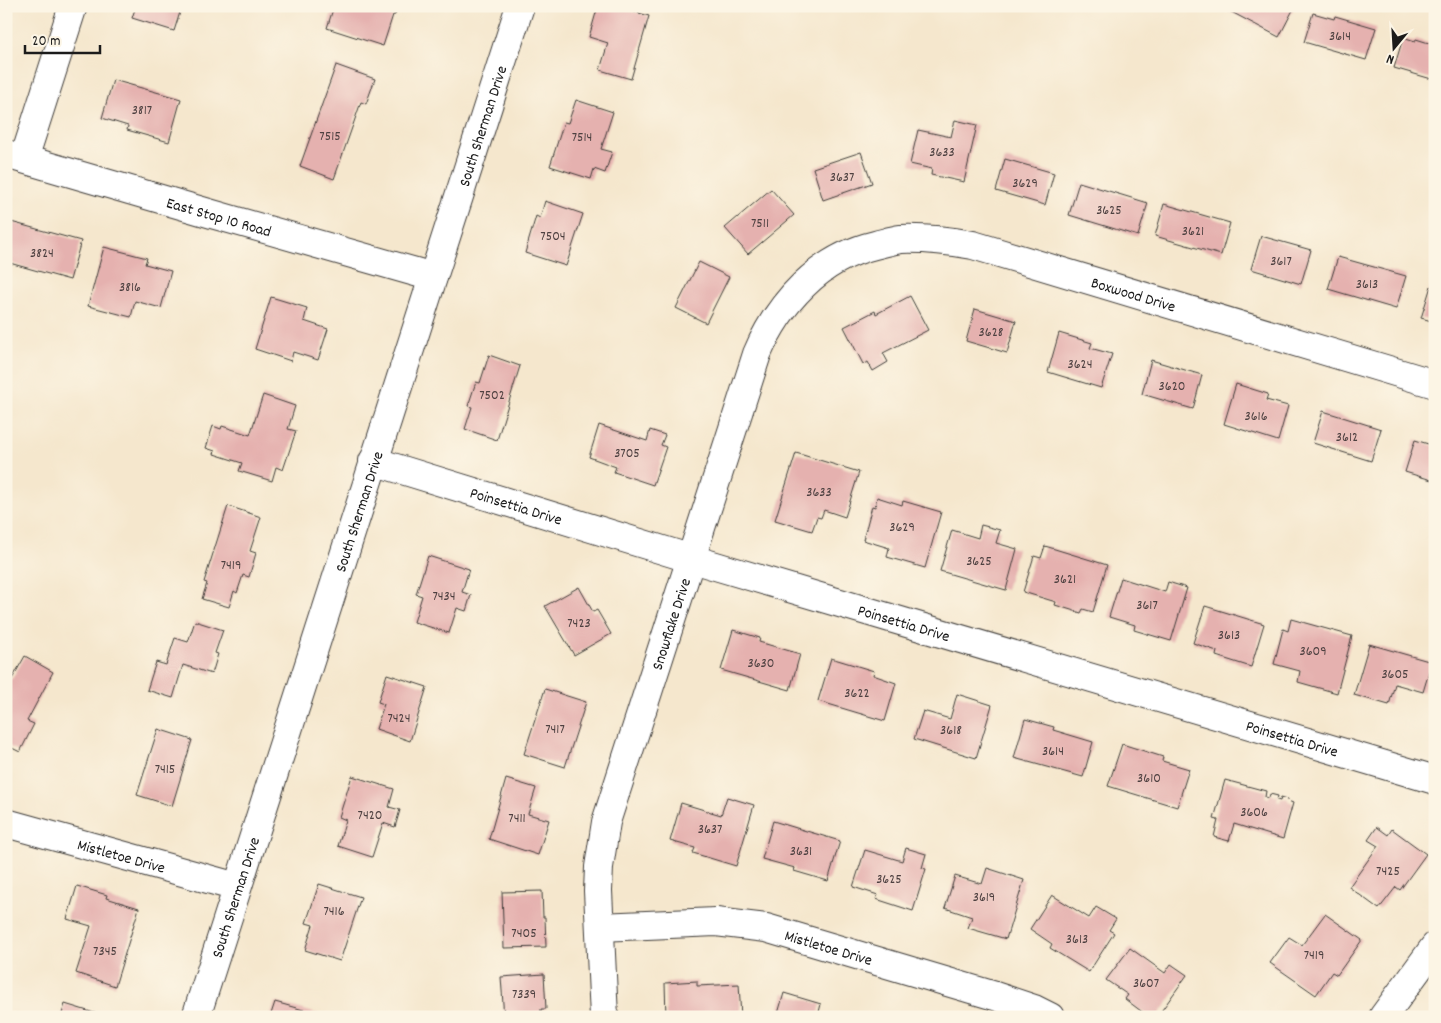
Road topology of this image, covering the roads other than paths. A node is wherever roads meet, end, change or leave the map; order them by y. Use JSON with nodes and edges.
{"nodes":[{"id":1,"x":73,"y":6,"type":"edge"},
{"id":2,"x":520,"y":6,"type":"edge"},
{"id":3,"x":15,"y":157,"type":"edge"},
{"id":4,"x":832,"y":262,"type":"joint"},
{"id":5,"x":433,"y":276,"type":"junction"},
{"id":6,"x":1435,"y":384,"type":"edge"},
{"id":7,"x":374,"y":461,"type":"junction"},
{"id":8,"x":692,"y":558,"type":"junction"},
{"id":9,"x":1435,"y":780,"type":"edge"},
{"id":10,"x":6,"y":823,"type":"edge"},
{"id":11,"x":237,"y":887,"type":"junction"},
{"id":12,"x":600,"y":927,"type":"junction"},
{"id":13,"x":1435,"y":946,"type":"edge"},
{"id":14,"x":196,"y":1017,"type":"edge"},
{"id":15,"x":604,"y":1017,"type":"edge"},
{"id":16,"x":1050,"y":1017,"type":"edge"},
{"id":17,"x":1384,"y":1017,"type":"edge"}],
"edges":[{"from":1,"to":3,"type":"street"},
{"from":2,"to":5,"type":"street","name":"South Sherman Drive"},
{"from":3,"to":5,"type":"street","name":"East Stop 10 Road"},
{"from":4,"to":6,"type":"street","name":"Boxwood Drive"},
{"from":4,"to":8,"type":"street","name":"Snowflake Drive"},
{"from":5,"to":7,"type":"street","name":"South Sherman Drive"},
{"from":7,"to":8,"type":"street","name":"Poinsettia Drive"},
{"from":7,"to":11,"type":"street","name":"South Sherman Drive"},
{"from":8,"to":9,"type":"street","name":"Poinsettia Drive"},
{"from":8,"to":12,"type":"street","name":"Snowflake Drive"},
{"from":10,"to":11,"type":"street","name":"Mistletoe Drive"},
{"from":11,"to":14,"type":"street","name":"South Sherman Drive"},
{"from":12,"to":15,"type":"street","name":"Snowflake Drive"},
{"from":12,"to":16,"type":"street","name":"Mistletoe Drive"},
{"from":13,"to":17,"type":"street"}]}
